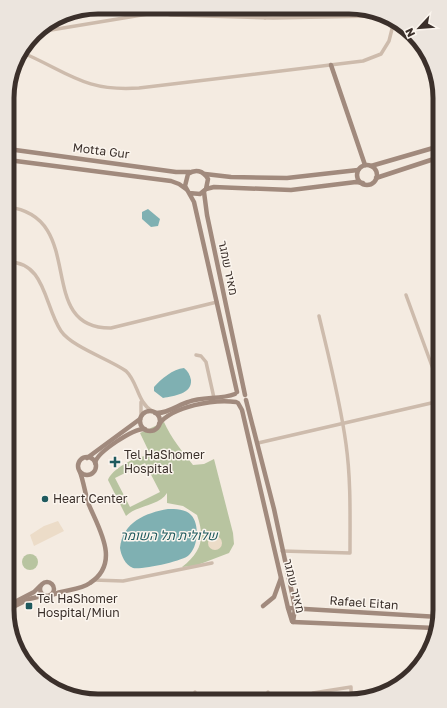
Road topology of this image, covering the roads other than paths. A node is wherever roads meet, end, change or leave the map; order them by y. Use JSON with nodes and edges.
{"nodes":[{"id":1,"x":148,"y":14,"type":"edge"},
{"id":2,"x":167,"y":14,"type":"edge"},
{"id":3,"x":265,"y":14,"type":"edge"},
{"id":4,"x":366,"y":16,"type":"edge"},
{"id":5,"x":265,"y":18,"type":"junction"},
{"id":6,"x":393,"y":26,"type":"edge"},
{"id":7,"x":51,"y":30,"type":"dead end"},
{"id":8,"x":26,"y":55,"type":"edge"},
{"id":9,"x":330,"y":66,"type":"junction"},
{"id":10,"x":433,"y":148,"type":"edge"},
{"id":11,"x":14,"y":150,"type":"edge"},
{"id":12,"x":433,"y":159,"type":"edge"},
{"id":13,"x":14,"y":161,"type":"edge"},
{"id":14,"x":365,"y":165,"type":"junction"},
{"id":15,"x":371,"y":166,"type":"junction"},
{"id":16,"x":358,"y":170,"type":"junction"},
{"id":17,"x":192,"y":172,"type":"junction"},
{"id":18,"x":204,"y":174,"type":"junction"},
{"id":19,"x":376,"y":178,"type":"junction"},
{"id":20,"x":363,"y":184,"type":"junction"},
{"id":21,"x":188,"y":191,"type":"junction"},
{"id":22,"x":205,"y":191,"type":"junction"},
{"id":23,"x":14,"y":208,"type":"edge"},
{"id":24,"x":14,"y":262,"type":"edge"},
{"id":25,"x":406,"y":296,"type":"dead end"},
{"id":26,"x":217,"y":302,"type":"junction"},
{"id":27,"x":319,"y":316,"type":"dead end"},
{"id":28,"x":196,"y":355,"type":"dead end"},
{"id":29,"x":433,"y":369,"type":"edge"},
{"id":30,"x":236,"y":393,"type":"junction"},
{"id":31,"x":245,"y":397,"type":"junction"},
{"id":32,"x":214,"y":398,"type":"junction"},
{"id":33,"x":141,"y":399,"type":"junction"},
{"id":34,"x":237,"y":403,"type":"junction"},
{"id":35,"x":433,"y":403,"type":"edge"},
{"id":36,"x":154,"y":412,"type":"junction"},
{"id":37,"x":141,"y":418,"type":"junction"},
{"id":38,"x":159,"y":424,"type":"junction"},
{"id":39,"x":343,"y":424,"type":"junction"},
{"id":40,"x":145,"y":429,"type":"junction"},
{"id":41,"x":258,"y":444,"type":"junction"},
{"id":42,"x":87,"y":458,"type":"junction"},
{"id":43,"x":95,"y":464,"type":"junction"},
{"id":44,"x":80,"y":472,"type":"junction"},
{"id":45,"x":90,"y":475,"type":"junction"},
{"id":46,"x":85,"y":488,"type":"junction"},
{"id":47,"x":274,"y":509,"type":"junction"},
{"id":48,"x":265,"y":511,"type":"junction"},
{"id":49,"x":282,"y":551,"type":"junction"},
{"id":50,"x":212,"y":563,"type":"dead end"},
{"id":51,"x":282,"y":576,"type":"junction"},
{"id":52,"x":94,"y":580,"type":"junction"},
{"id":53,"x":50,"y":583,"type":"junction"},
{"id":54,"x":40,"y":586,"type":"junction"},
{"id":55,"x":74,"y":589,"type":"junction"},
{"id":56,"x":52,"y":595,"type":"junction"},
{"id":57,"x":42,"y":596,"type":"junction"},
{"id":58,"x":14,"y":602,"type":"edge"},
{"id":59,"x":14,"y":606,"type":"edge"},
{"id":60,"x":263,"y":606,"type":"dead end"},
{"id":61,"x":288,"y":608,"type":"junction"},
{"id":62,"x":295,"y":608,"type":"junction"},
{"id":63,"x":433,"y":618,"type":"edge"},
{"id":64,"x":293,"y":622,"type":"junction"},
{"id":65,"x":431,"y":628,"type":"edge"},
{"id":66,"x":313,"y":694,"type":"edge"},
{"id":67,"x":351,"y":694,"type":"edge"}],
"edges":[{"from":1,"to":7,"type":"street"},
{"from":2,"to":5,"type":"street"},
{"from":3,"to":5,"type":"street"},
{"from":4,"to":5,"type":"street"},
{"from":6,"to":9,"type":"street"},
{"from":8,"to":9,"type":"street"},
{"from":9,"to":14,"type":"street"},
{"from":10,"to":15,"type":"street"},
{"from":11,"to":17,"type":"street","name":"Motta Gur"},
{"from":12,"to":19,"type":"street"},
{"from":13,"to":21,"type":"street","name":"Motta Gur"},
{"from":14,"to":15,"type":"street"},
{"from":14,"to":16,"type":"street"},
{"from":15,"to":19,"type":"street"},
{"from":16,"to":18,"type":"street"},
{"from":16,"to":20,"type":"street"},
{"from":17,"to":18,"type":"street"},
{"from":17,"to":21,"type":"street"},
{"from":18,"to":22,"type":"street"},
{"from":19,"to":20,"type":"street"},
{"from":20,"to":22,"type":"street"},
{"from":21,"to":22,"type":"street"},
{"from":21,"to":26,"type":"street","name":"מאיר שמגר"},
{"from":22,"to":31,"type":"street","name":"מאיר שמגר"},
{"from":23,"to":26,"type":"street"},
{"from":24,"to":33,"type":"street"},
{"from":25,"to":29,"type":"street"},
{"from":26,"to":30,"type":"street","name":"מאיר שמגר"},
{"from":27,"to":39,"type":"street"},
{"from":28,"to":32,"type":"street"},
{"from":30,"to":31,"type":"street"},
{"from":30,"to":32,"type":"street"},
{"from":30,"to":34,"type":"street"},
{"from":31,"to":34,"type":"street"},
{"from":31,"to":41,"type":"street","name":"מאיר שמגר"},
{"from":32,"to":36,"type":"street"},
{"from":33,"to":36,"type":"street"},
{"from":33,"to":37,"type":"street"},
{"from":34,"to":38,"type":"street"},
{"from":34,"to":48,"type":"street","name":"מאיר שמגר"},
{"from":35,"to":39,"type":"street"},
{"from":36,"to":37,"type":"street"},
{"from":36,"to":38,"type":"street"},
{"from":37,"to":40,"type":"street"},
{"from":37,"to":42,"type":"street"},
{"from":38,"to":40,"type":"street"},
{"from":39,"to":41,"type":"street"},
{"from":39,"to":49,"type":"street"},
{"from":40,"to":43,"type":"street"},
{"from":41,"to":47,"type":"street","name":"מאיר שמגר"},
{"from":42,"to":43,"type":"street"},
{"from":42,"to":44,"type":"street"},
{"from":43,"to":45,"type":"street"},
{"from":44,"to":45,"type":"street"},
{"from":44,"to":46,"type":"street"},
{"from":45,"to":46,"type":"street"},
{"from":46,"to":52,"type":"street"},
{"from":47,"to":48,"type":"street"},
{"from":47,"to":49,"type":"street","name":"מאיר שמגר"},
{"from":48,"to":51,"type":"street","name":"מאיר שמגר"},
{"from":49,"to":62,"type":"street","name":"מאיר שמגר"},
{"from":50,"to":52,"type":"street"},
{"from":51,"to":60,"type":"street"},
{"from":51,"to":61,"type":"street","name":"מאיר שמגר"},
{"from":52,"to":55,"type":"street"},
{"from":53,"to":54,"type":"street"},
{"from":53,"to":55,"type":"street"},
{"from":53,"to":56,"type":"street"},
{"from":54,"to":57,"type":"street"},
{"from":54,"to":58,"type":"street"},
{"from":55,"to":56,"type":"street"},
{"from":56,"to":57,"type":"street"},
{"from":57,"to":59,"type":"street"},
{"from":61,"to":62,"type":"street","name":"Rafael Eitan"},
{"from":61,"to":64,"type":"street","name":"מאיר שמגר"},
{"from":62,"to":63,"type":"street","name":"Rafael Eitan"},
{"from":62,"to":64,"type":"street","name":"מאיר שמגר"},
{"from":64,"to":65,"type":"street","name":"Rafael Eitan"},
{"from":66,"to":67,"type":"street"}]}
